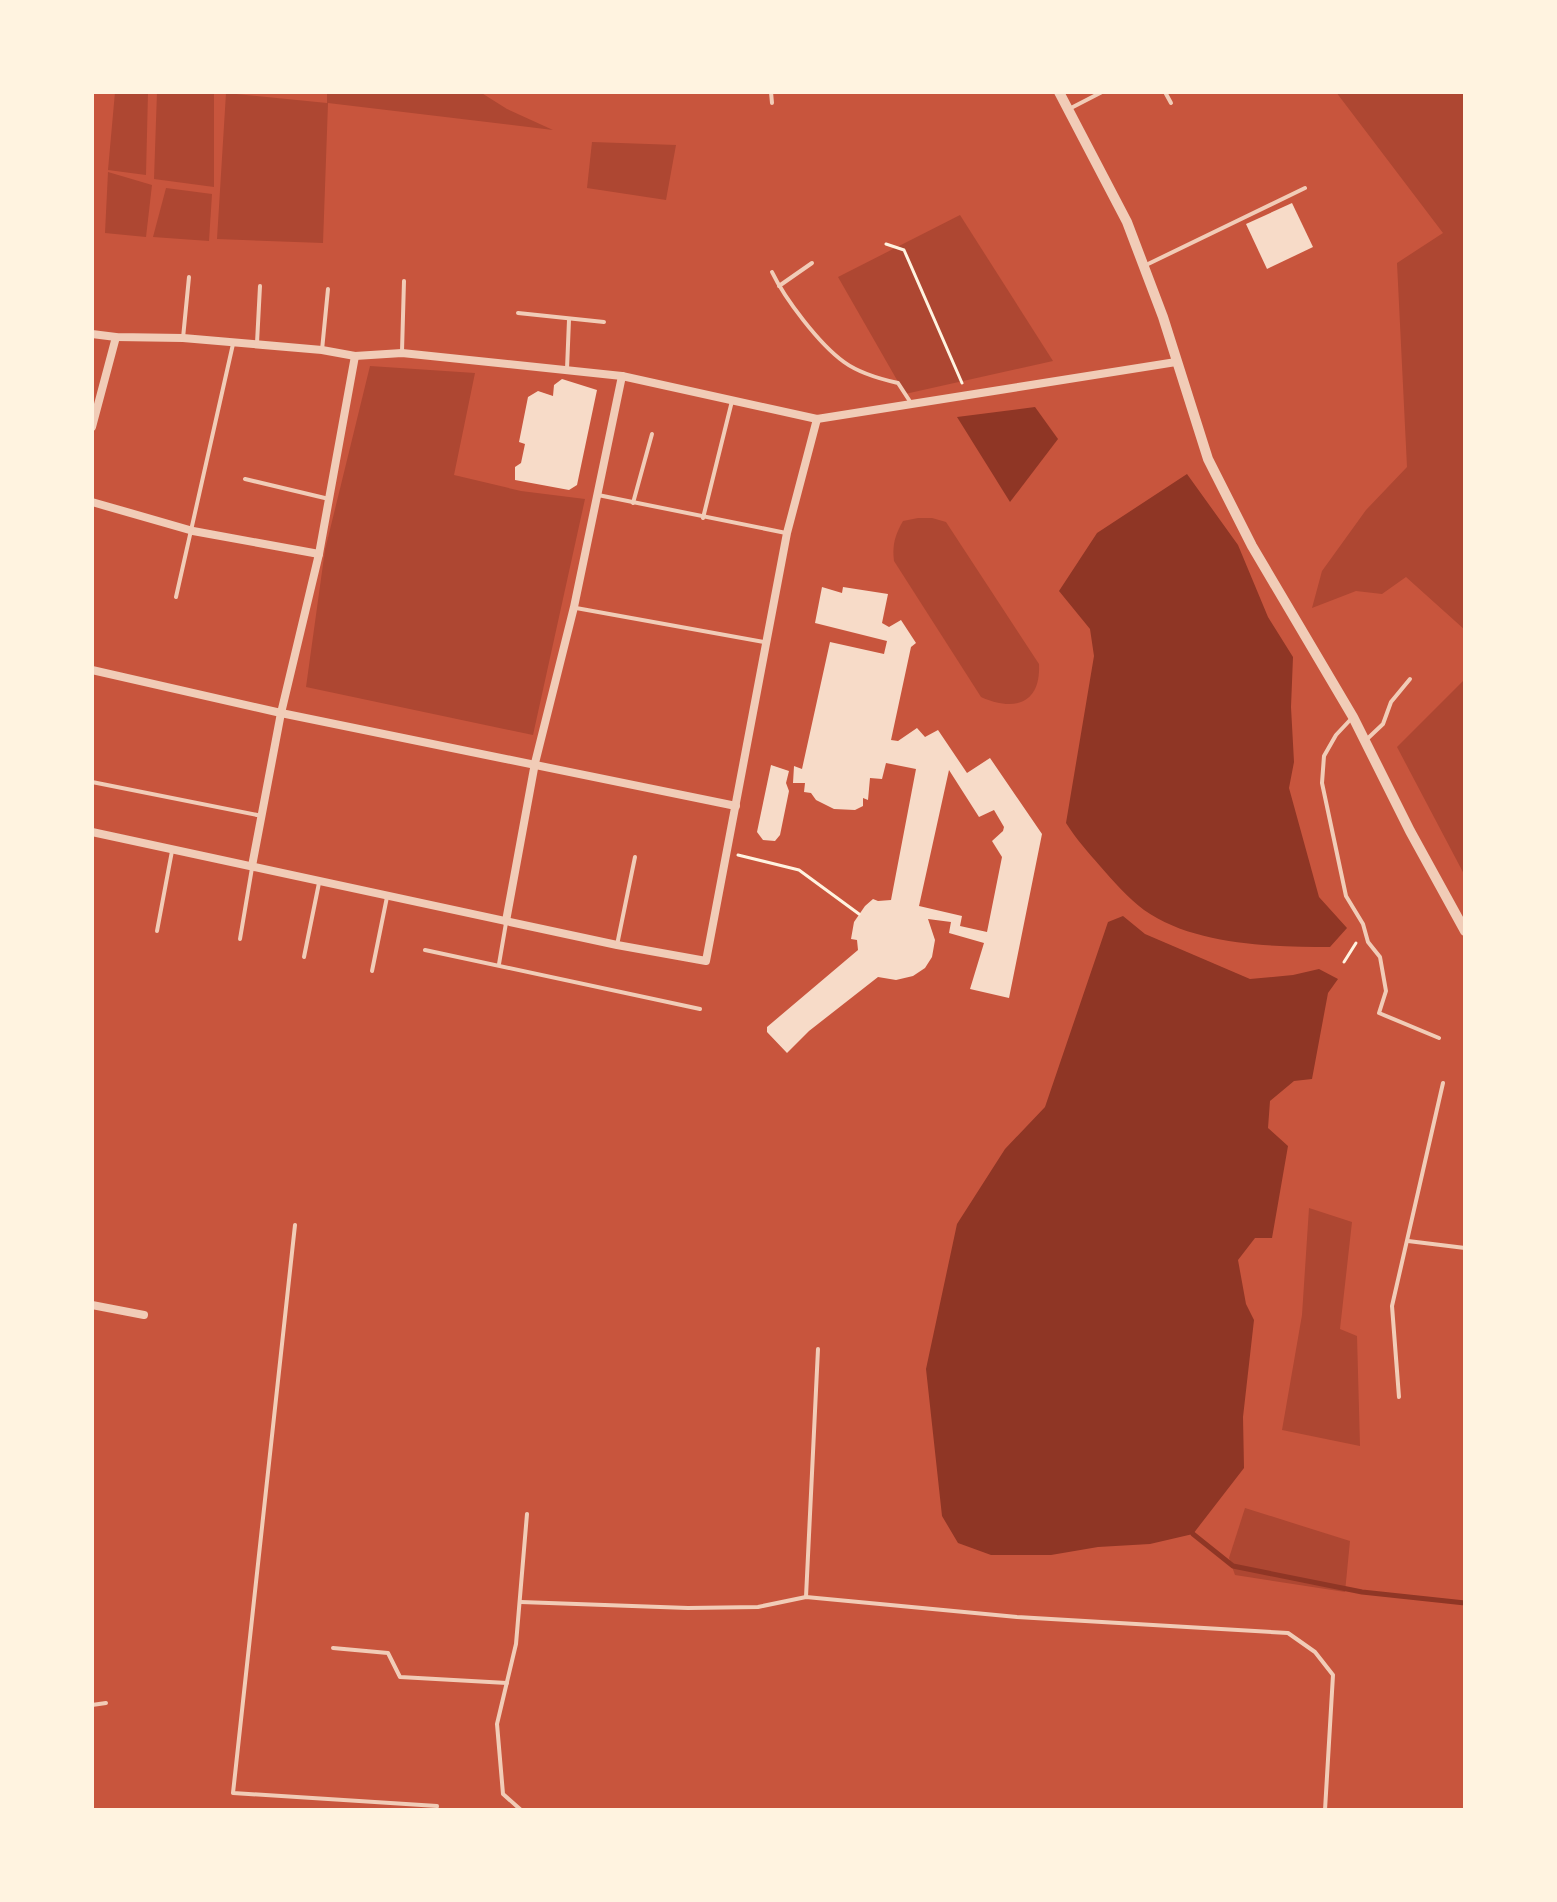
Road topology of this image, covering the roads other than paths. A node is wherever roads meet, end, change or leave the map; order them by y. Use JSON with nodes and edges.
{"nodes":[{"id":1,"x":771,"y":92,"type":"edge"},
{"id":2,"x":1059,"y":92,"type":"edge"},
{"id":3,"x":1102,"y":92,"type":"edge"},
{"id":4,"x":1165,"y":92,"type":"edge"},
{"id":5,"x":772,"y":103,"type":"dead end"},
{"id":6,"x":1171,"y":103,"type":"dead end"},
{"id":7,"x":1068,"y":109,"type":"junction"},
{"id":8,"x":1305,"y":188,"type":"dead end"},
{"id":9,"x":812,"y":263,"type":"dead end"},
{"id":10,"x":1143,"y":266,"type":"junction"},
{"id":11,"x":772,"y":272,"type":"dead end"},
{"id":12,"x":189,"y":277,"type":"dead end"},
{"id":13,"x":404,"y":281,"type":"dead end"},
{"id":14,"x":260,"y":286,"type":"dead end"},
{"id":15,"x":779,"y":286,"type":"junction"},
{"id":16,"x":328,"y":289,"type":"dead end"},
{"id":17,"x":518,"y":313,"type":"dead end"},
{"id":18,"x":569,"y":320,"type":"junction"},
{"id":19,"x":604,"y":322,"type":"dead end"},
{"id":20,"x":92,"y":334,"type":"edge"},
{"id":21,"x":116,"y":337,"type":"junction"},
{"id":22,"x":183,"y":338,"type":"junction"},
{"id":23,"x":233,"y":344,"type":"junction"},
{"id":24,"x":256,"y":344,"type":"junction"},
{"id":25,"x":322,"y":350,"type":"junction"},
{"id":26,"x":402,"y":353,"type":"junction"},
{"id":27,"x":355,"y":356,"type":"junction"},
{"id":28,"x":1176,"y":362,"type":"junction"},
{"id":29,"x":567,"y":370,"type":"junction"},
{"id":30,"x":622,"y":376,"type":"junction"},
{"id":31,"x":732,"y":401,"type":"junction"},
{"id":32,"x":912,"y":405,"type":"junction"},
{"id":33,"x":817,"y":419,"type":"junction"},
{"id":34,"x":92,"y":427,"type":"edge"},
{"id":35,"x":652,"y":434,"type":"dead end"},
{"id":36,"x":245,"y":479,"type":"dead end"},
{"id":37,"x":596,"y":495,"type":"junction"},
{"id":38,"x":329,"y":499,"type":"junction"},
{"id":39,"x":92,"y":502,"type":"edge"},
{"id":40,"x":633,"y":503,"type":"junction"},
{"id":41,"x":703,"y":518,"type":"junction"},
{"id":42,"x":193,"y":531,"type":"junction"},
{"id":43,"x":787,"y":533,"type":"junction"},
{"id":44,"x":319,"y":554,"type":"junction"},
{"id":45,"x":176,"y":597,"type":"dead end"},
{"id":46,"x":574,"y":607,"type":"junction"},
{"id":47,"x":766,"y":642,"type":"junction"},
{"id":48,"x":92,"y":670,"type":"edge"},
{"id":49,"x":1410,"y":679,"type":"dead end"},
{"id":50,"x":281,"y":713,"type":"junction"},
{"id":51,"x":1353,"y":717,"type":"junction"},
{"id":52,"x":1364,"y":741,"type":"junction"},
{"id":53,"x":535,"y":763,"type":"junction"},
{"id":54,"x":92,"y":782,"type":"edge"},
{"id":55,"x":736,"y":806,"type":"junction"},
{"id":56,"x":263,"y":816,"type":"junction"},
{"id":57,"x":92,"y":832,"type":"edge"},
{"id":58,"x":173,"y":849,"type":"junction"},
{"id":59,"x":635,"y":857,"type":"dead end"},
{"id":60,"x":252,"y":866,"type":"junction"},
{"id":61,"x":319,"y":880,"type":"junction"},
{"id":62,"x":387,"y":895,"type":"junction"},
{"id":63,"x":506,"y":921,"type":"junction"},
{"id":64,"x":157,"y":931,"type":"dead end"},
{"id":65,"x":1465,"y":931,"type":"edge"},
{"id":66,"x":240,"y":939,"type":"dead end"},
{"id":67,"x":617,"y":945,"type":"junction"},
{"id":68,"x":425,"y":950,"type":"dead end"},
{"id":69,"x":304,"y":957,"type":"dead end"},
{"id":70,"x":499,"y":964,"type":"junction"},
{"id":71,"x":372,"y":971,"type":"dead end"},
{"id":72,"x":700,"y":1009,"type":"dead end"},
{"id":73,"x":1439,"y":1038,"type":"dead end"},
{"id":74,"x":1443,"y":1083,"type":"dead end"},
{"id":75,"x":295,"y":1225,"type":"dead end"},
{"id":76,"x":1408,"y":1241,"type":"junction"},
{"id":77,"x":1465,"y":1248,"type":"edge"},
{"id":78,"x":92,"y":1305,"type":"edge"},
{"id":79,"x":144,"y":1315,"type":"dead end"},
{"id":80,"x":818,"y":1349,"type":"dead end"},
{"id":81,"x":1399,"y":1397,"type":"dead end"},
{"id":82,"x":527,"y":1514,"type":"dead end"},
{"id":83,"x":806,"y":1597,"type":"junction"},
{"id":84,"x":521,"y":1602,"type":"junction"},
{"id":85,"x":333,"y":1648,"type":"dead end"},
{"id":86,"x":507,"y":1683,"type":"junction"},
{"id":87,"x":106,"y":1703,"type":"dead end"},
{"id":88,"x":92,"y":1705,"type":"edge"},
{"id":89,"x":436,"y":1810,"type":"edge"},
{"id":90,"x":521,"y":1810,"type":"edge"},
{"id":91,"x":1325,"y":1810,"type":"edge"}],
"edges":[{"from":1,"to":5,"type":"lane"},
{"from":2,"to":7,"type":"street"},
{"from":3,"to":7,"type":"lane"},
{"from":4,"to":6,"type":"lane"},
{"from":7,"to":10,"type":"street"},
{"from":8,"to":10,"type":"lane"},
{"from":9,"to":15,"type":"lane"},
{"from":10,"to":28,"type":"street"},
{"from":11,"to":15,"type":"lane"},
{"from":12,"to":22,"type":"lane"},
{"from":13,"to":26,"type":"lane"},
{"from":14,"to":24,"type":"lane"},
{"from":15,"to":32,"type":"lane"},
{"from":16,"to":25,"type":"lane"},
{"from":17,"to":18,"type":"lane"},
{"from":18,"to":19,"type":"lane"},
{"from":18,"to":29,"type":"lane"},
{"from":20,"to":21,"type":"street"},
{"from":21,"to":22,"type":"street"},
{"from":21,"to":34,"type":"street"},
{"from":22,"to":23,"type":"street"},
{"from":23,"to":24,"type":"street"},
{"from":23,"to":42,"type":"lane"},
{"from":24,"to":25,"type":"street"},
{"from":25,"to":27,"type":"street"},
{"from":26,"to":27,"type":"street"},
{"from":26,"to":29,"type":"street"},
{"from":27,"to":38,"type":"street"},
{"from":28,"to":32,"type":"street"},
{"from":28,"to":51,"type":"street"},
{"from":29,"to":30,"type":"street"},
{"from":30,"to":31,"type":"street"},
{"from":30,"to":37,"type":"street"},
{"from":31,"to":33,"type":"street"},
{"from":31,"to":41,"type":"lane"},
{"from":32,"to":33,"type":"street"},
{"from":33,"to":43,"type":"street"},
{"from":35,"to":40,"type":"lane"},
{"from":36,"to":38,"type":"lane"},
{"from":37,"to":40,"type":"lane"},
{"from":37,"to":46,"type":"street"},
{"from":38,"to":44,"type":"street"},
{"from":39,"to":42,"type":"street"},
{"from":40,"to":41,"type":"lane"},
{"from":41,"to":43,"type":"lane"},
{"from":42,"to":44,"type":"street"},
{"from":42,"to":45,"type":"lane"},
{"from":43,"to":47,"type":"street"},
{"from":44,"to":50,"type":"street"},
{"from":46,"to":47,"type":"lane"},
{"from":46,"to":53,"type":"street"},
{"from":47,"to":55,"type":"street"},
{"from":48,"to":50,"type":"street"},
{"from":49,"to":52,"type":"lane"},
{"from":50,"to":53,"type":"street"},
{"from":50,"to":56,"type":"street"},
{"from":51,"to":52,"type":"street"},
{"from":51,"to":73,"type":"lane"},
{"from":52,"to":65,"type":"street"},
{"from":53,"to":55,"type":"street"},
{"from":53,"to":63,"type":"street"},
{"from":54,"to":56,"type":"lane"},
{"from":55,"to":67,"type":"street"},
{"from":56,"to":60,"type":"street"},
{"from":57,"to":58,"type":"street"},
{"from":58,"to":60,"type":"street"},
{"from":58,"to":64,"type":"lane"},
{"from":59,"to":67,"type":"lane"},
{"from":60,"to":61,"type":"street"},
{"from":60,"to":66,"type":"lane"},
{"from":61,"to":62,"type":"street"},
{"from":61,"to":69,"type":"lane"},
{"from":62,"to":63,"type":"street"},
{"from":62,"to":71,"type":"lane"},
{"from":63,"to":67,"type":"street"},
{"from":63,"to":70,"type":"lane"},
{"from":68,"to":70,"type":"lane"},
{"from":70,"to":72,"type":"lane"},
{"from":74,"to":76,"type":"lane"},
{"from":75,"to":89,"type":"lane"},
{"from":76,"to":77,"type":"lane"},
{"from":76,"to":81,"type":"lane"},
{"from":78,"to":79,"type":"street"},
{"from":80,"to":83,"type":"lane"},
{"from":82,"to":84,"type":"lane"},
{"from":83,"to":84,"type":"lane"},
{"from":83,"to":91,"type":"lane"},
{"from":84,"to":86,"type":"lane"},
{"from":85,"to":86,"type":"lane"},
{"from":86,"to":90,"type":"lane"},
{"from":87,"to":88,"type":"lane"}]}
